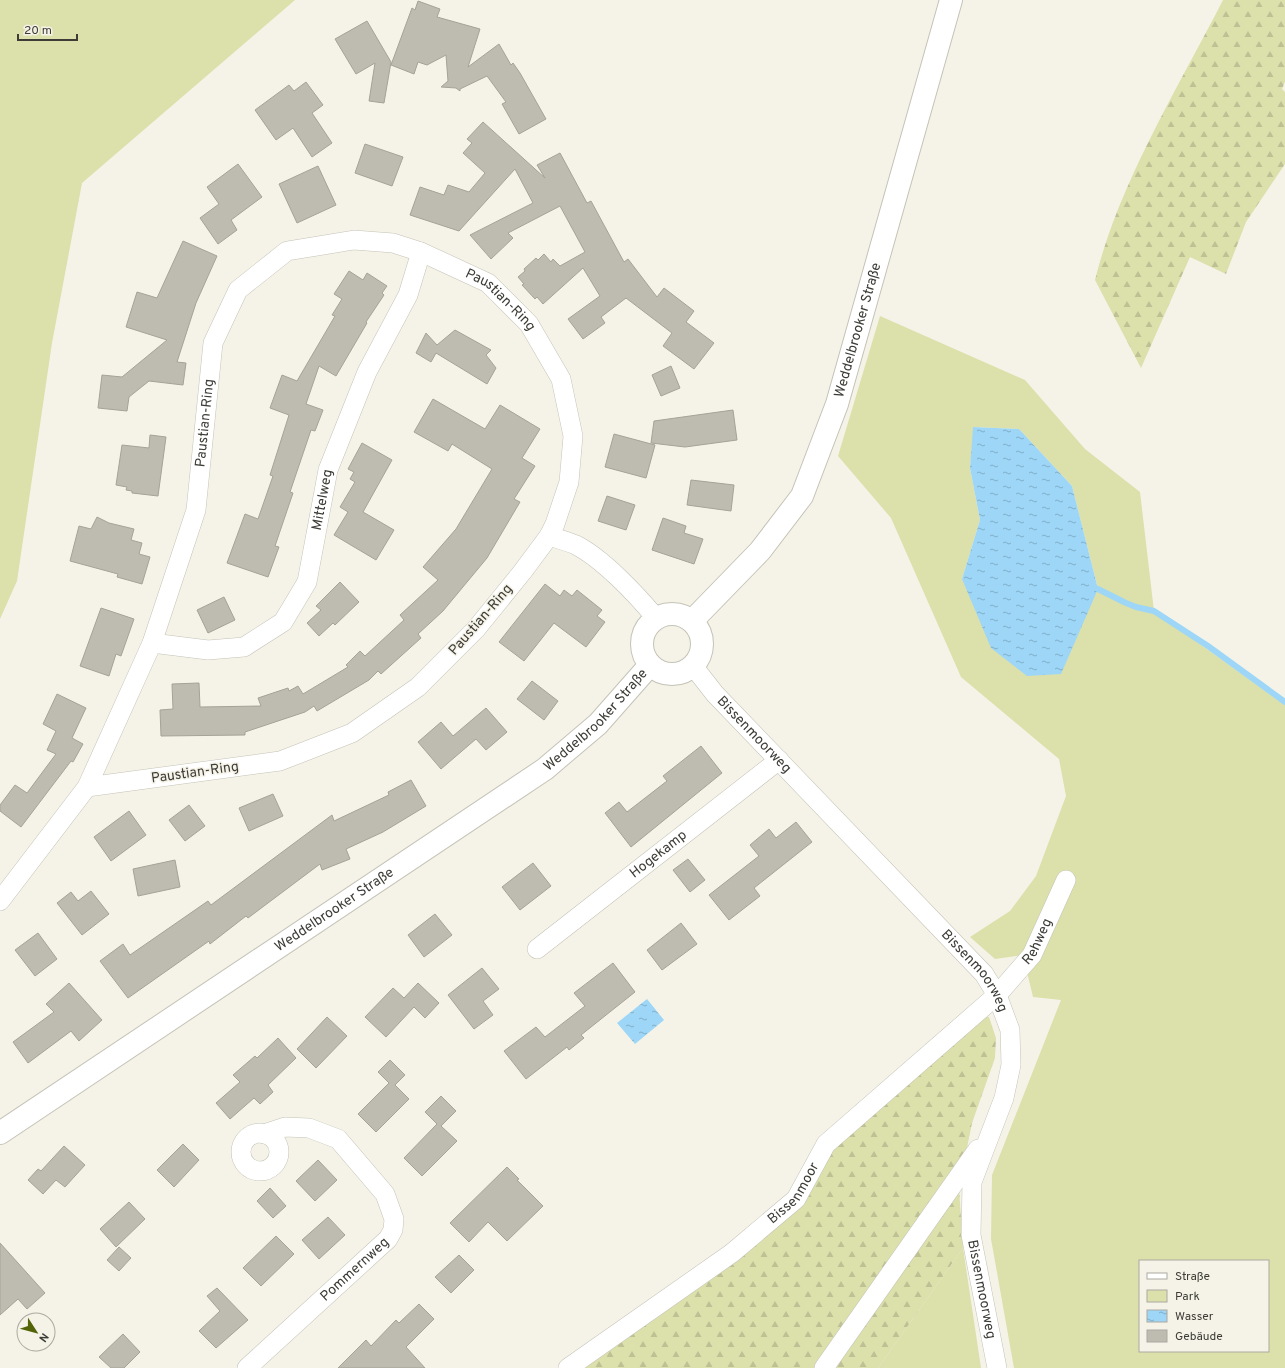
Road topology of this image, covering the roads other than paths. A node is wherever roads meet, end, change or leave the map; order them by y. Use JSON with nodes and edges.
{"nodes":[{"id":1,"x":950,"y":0,"type":"edge"},
{"id":2,"x":421,"y":252,"type":"junction"},
{"id":3,"x":549,"y":536,"type":"junction"},
{"id":4,"x":656,"y":618,"type":"junction"},
{"id":5,"x":692,"y":621,"type":"junction"},
{"id":6,"x":152,"y":643,"type":"junction"},
{"id":7,"x":650,"y":665,"type":"junction"},
{"id":8,"x":693,"y":666,"type":"junction"},
{"id":9,"x":779,"y":760,"type":"junction"},
{"id":10,"x":87,"y":787,"type":"junction"},
{"id":11,"x":1066,"y":880,"type":"dead end"},
{"id":12,"x":0,"y":901,"type":"edge"},
{"id":13,"x":537,"y":949,"type":"dead end"},
{"id":14,"x":997,"y":995,"type":"junction"},
{"id":15,"x":993,"y":1128,"type":"junction"},
{"id":16,"x":0,"y":1133,"type":"edge"},
{"id":17,"x":264,"y":1134,"type":"dead end"},
{"id":18,"x":247,"y":1368,"type":"edge"},
{"id":19,"x":568,"y":1368,"type":"edge"},
{"id":20,"x":824,"y":1368,"type":"edge"},
{"id":21,"x":997,"y":1368,"type":"edge"}],
"edges":[{"from":1,"to":5,"type":"street","name":"Weddelbrooker Straße"},
{"from":2,"to":3,"type":"street","name":"Paustian-Ring"},
{"from":2,"to":6,"type":"street","name":"Mittelweg"},
{"from":2,"to":6,"type":"street","name":"Paustian-Ring"},
{"from":3,"to":4,"type":"street"},
{"from":3,"to":10,"type":"street","name":"Paustian-Ring"},
{"from":4,"to":5,"type":"street"},
{"from":4,"to":7,"type":"street","name":"Weddelbrooker Straße"},
{"from":5,"to":8,"type":"street"},
{"from":6,"to":10,"type":"street","name":"Paustian-Ring"},
{"from":7,"to":8,"type":"street","name":"Weddelbrooker Straße"},
{"from":7,"to":16,"type":"street","name":"Weddelbrooker Straße"},
{"from":8,"to":9,"type":"street","name":"Bissenmoorweg"},
{"from":9,"to":13,"type":"street","name":"Hogekamp"},
{"from":9,"to":14,"type":"street","name":"Bissenmoorweg"},
{"from":10,"to":12,"type":"street","name":"Paustian-Ring"},
{"from":11,"to":14,"type":"street","name":"Rehweg"},
{"from":14,"to":15,"type":"street","name":"Bissenmoorweg"},
{"from":14,"to":19,"type":"street","name":"Bissenmoor"},
{"from":15,"to":20,"type":"street"},
{"from":15,"to":21,"type":"street","name":"Bissenmoorweg"},
{"from":17,"to":18,"type":"street","name":"Pommernweg"}]}
